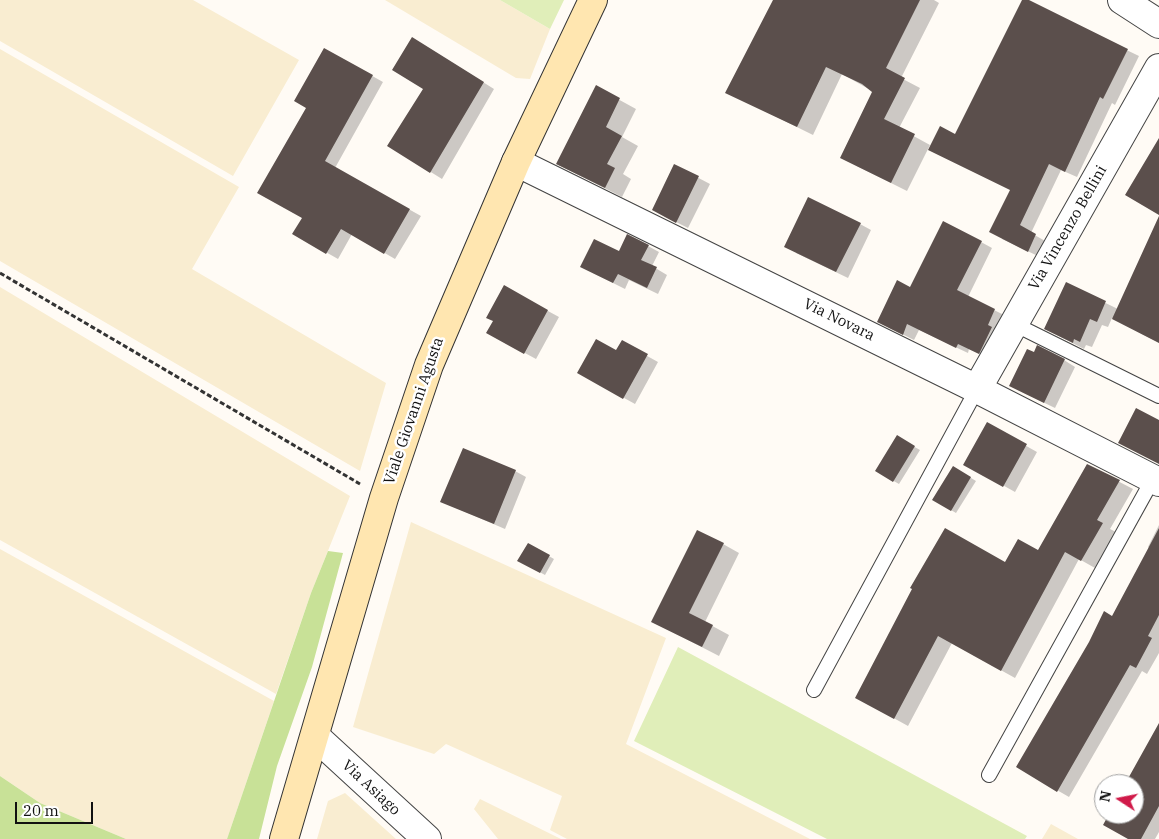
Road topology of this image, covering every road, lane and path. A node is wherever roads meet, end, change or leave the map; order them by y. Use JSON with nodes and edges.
{"nodes":[{"id":1,"x":593,"y":0,"type":"edge"},
{"id":2,"x":1122,"y":0,"type":"edge"},
{"id":3,"x":1159,"y":24,"type":"edge"},
{"id":4,"x":1159,"y":68,"type":"edge"},
{"id":5,"x":516,"y":162,"type":"junction"},
{"id":6,"x":0,"y":273,"type":"edge"},
{"id":7,"x":1014,"y":324,"type":"junction"},
{"id":8,"x":977,"y":389,"type":"junction"},
{"id":9,"x":1159,"y":396,"type":"edge"},
{"id":10,"x":1156,"y":481,"type":"edge"},
{"id":11,"x":384,"y":498,"type":"junction"},
{"id":12,"x":814,"y":690,"type":"dead end"},
{"id":13,"x":316,"y":737,"type":"junction"},
{"id":14,"x":989,"y":775,"type":"dead end"},
{"id":15,"x":284,"y":839,"type":"edge"},
{"id":16,"x":427,"y":839,"type":"edge"}],
"edges":[{"from":1,"to":5,"type":"street","name":"Viale Giovanni Agusta"},
{"from":2,"to":3,"type":"street"},
{"from":4,"to":7,"type":"street","name":"Via Vincenzo Bellini"},
{"from":5,"to":8,"type":"street","name":"Via Novara"},
{"from":5,"to":11,"type":"street","name":"Viale Giovanni Agusta"},
{"from":6,"to":11,"type":"path"},
{"from":7,"to":8,"type":"street","name":"Via Vincenzo Bellini"},
{"from":7,"to":9,"type":"lane"},
{"from":8,"to":10,"type":"street","name":"Via Novara"},
{"from":8,"to":12,"type":"lane"},
{"from":10,"to":14,"type":"lane"},
{"from":11,"to":13,"type":"street","name":"Viale Giovanni Agusta"},
{"from":13,"to":15,"type":"street","name":"Viale Giovanni Agusta"},
{"from":13,"to":16,"type":"street","name":"Via Asiago"}]}
